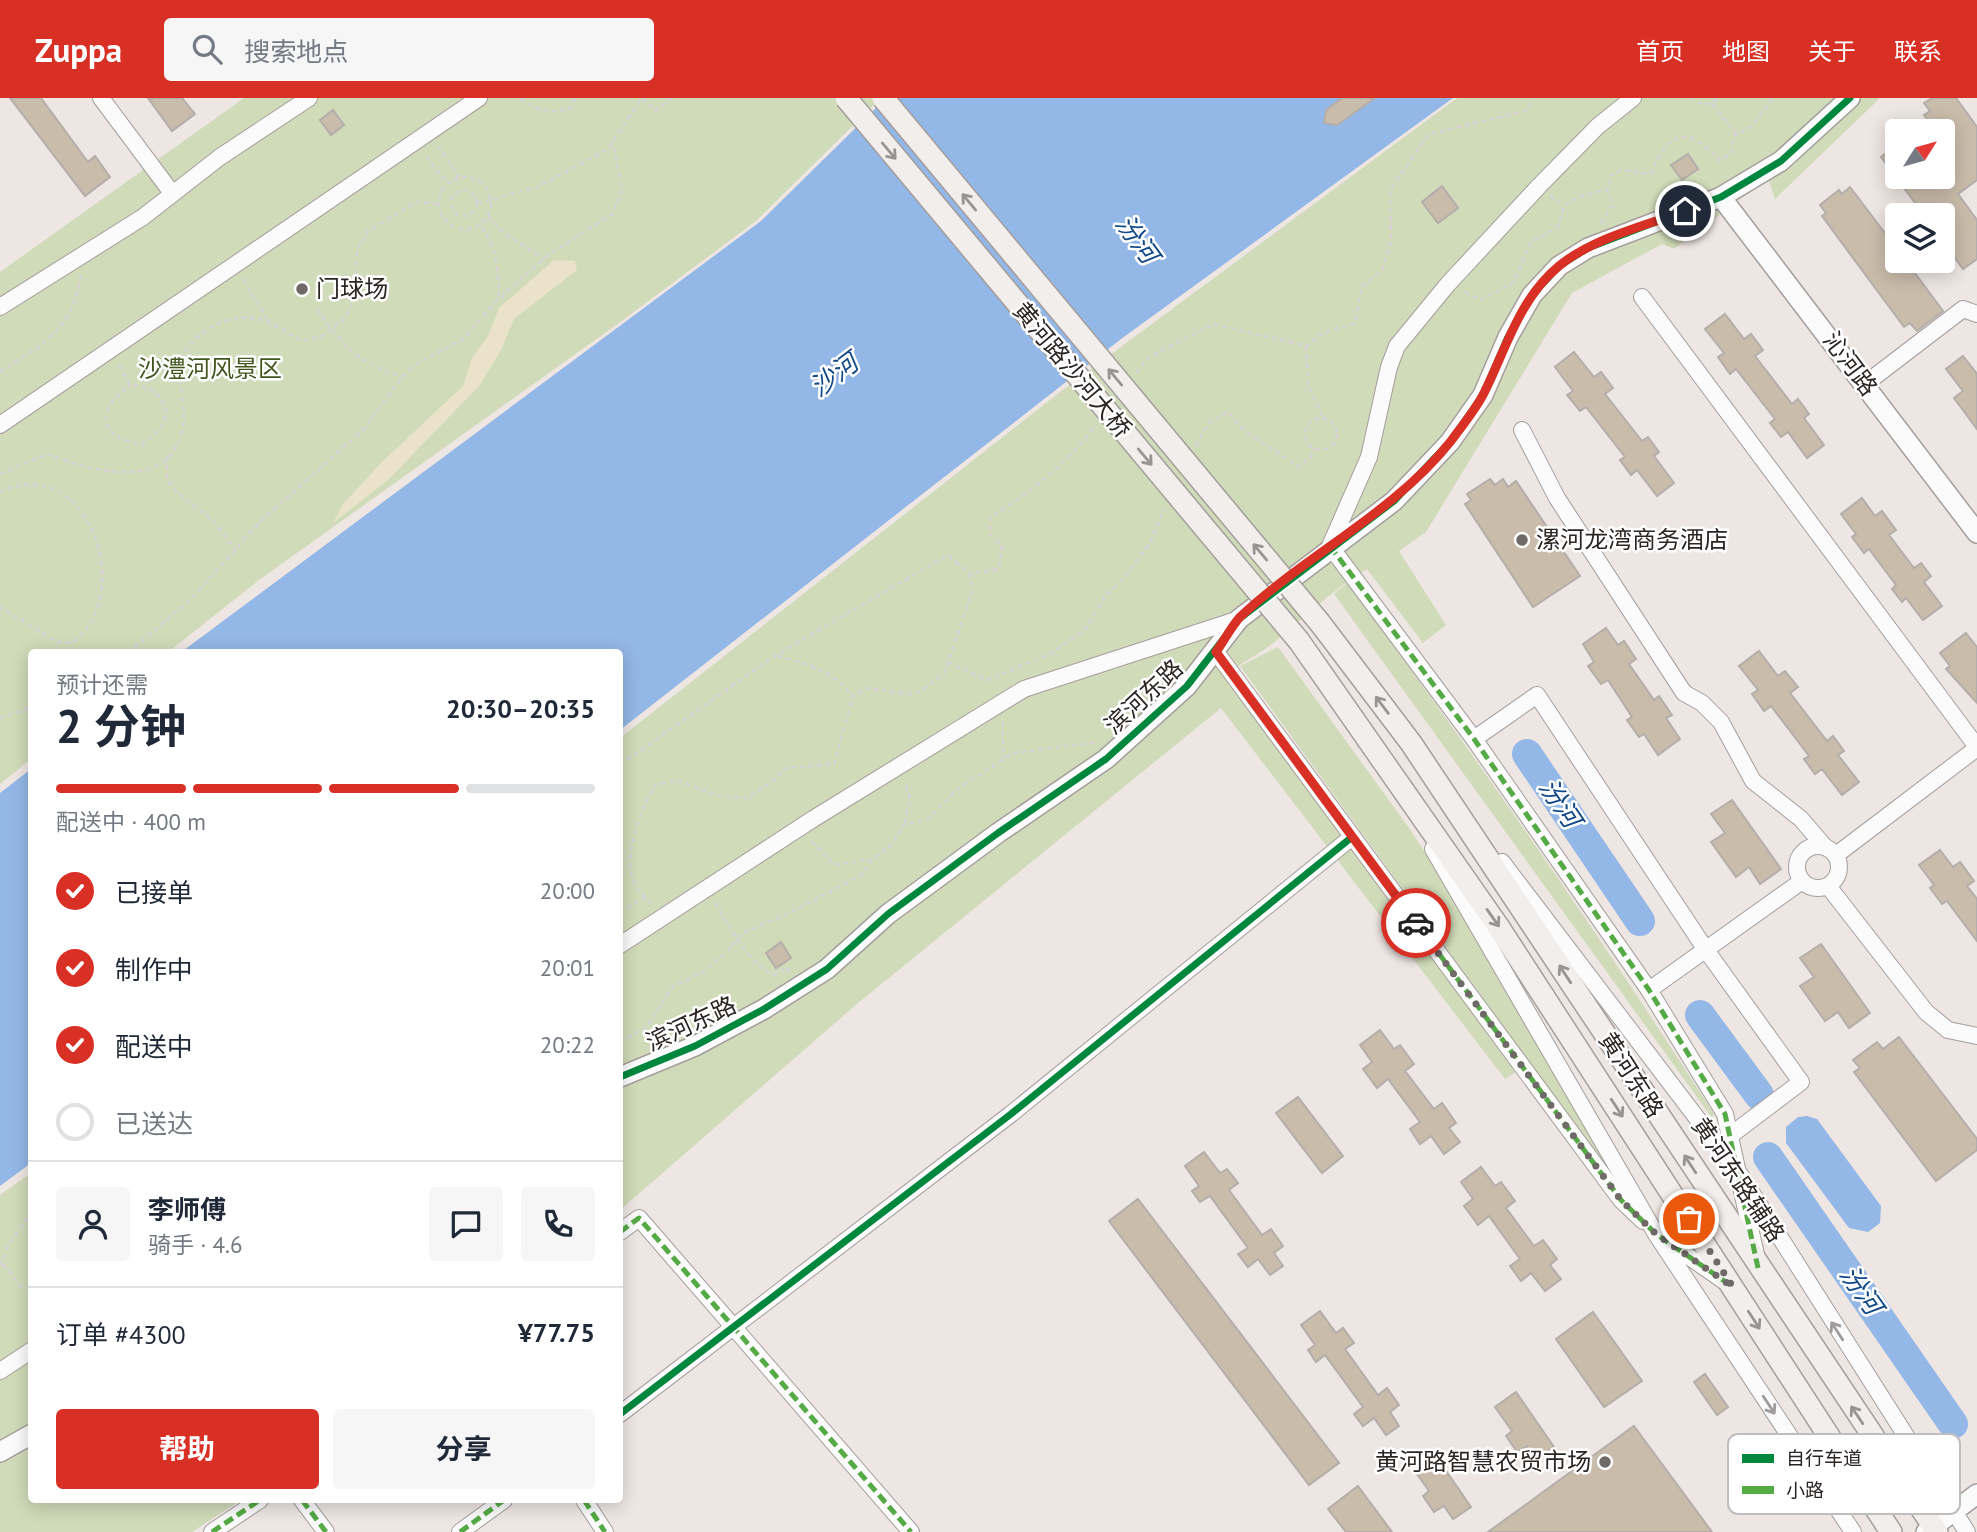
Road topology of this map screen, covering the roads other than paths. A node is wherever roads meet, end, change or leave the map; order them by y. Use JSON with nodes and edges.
{"nodes":[{"id":1,"x":102,"y":98,"type":"edge"},
{"id":2,"x":309,"y":98,"type":"edge"},
{"id":3,"x":479,"y":98,"type":"edge"},
{"id":4,"x":846,"y":98,"type":"edge"},
{"id":5,"x":883,"y":98,"type":"edge"},
{"id":6,"x":1633,"y":98,"type":"edge"},
{"id":7,"x":1850,"y":98,"type":"edge"},
{"id":8,"x":172,"y":193,"type":"junction"},
{"id":9,"x":1721,"y":197,"type":"junction"},
{"id":10,"x":1642,"y":297,"type":"dead end"},
{"id":11,"x":0,"y":307,"type":"edge"},
{"id":12,"x":1977,"y":314,"type":"edge"},
{"id":13,"x":1866,"y":384,"type":"junction"},
{"id":14,"x":0,"y":425,"type":"edge"},
{"id":15,"x":1522,"y":430,"type":"dead end"},
{"id":16,"x":1977,"y":533,"type":"edge"},
{"id":17,"x":1330,"y":546,"type":"junction"},
{"id":18,"x":1239,"y":619,"type":"junction"},
{"id":19,"x":1320,"y":623,"type":"joint"},
{"id":20,"x":1299,"y":641,"type":"joint"},
{"id":21,"x":1216,"y":652,"type":"junction"},
{"id":22,"x":1474,"y":739,"type":"junction"},
{"id":23,"x":1411,"y":743,"type":"junction"},
{"id":24,"x":1977,"y":747,"type":"edge"},
{"id":25,"x":1381,"y":759,"type":"junction"},
{"id":26,"x":1352,"y":837,"type":"junction"},
{"id":27,"x":1830,"y":851,"type":"junction"},
{"id":28,"x":1802,"y":881,"type":"junction"},
{"id":29,"x":1828,"y":886,"type":"junction"},
{"id":30,"x":623,"y":943,"type":"edge"},
{"id":31,"x":1706,"y":950,"type":"junction"},
{"id":32,"x":1649,"y":989,"type":"junction"},
{"id":33,"x":1977,"y":1036,"type":"edge"},
{"id":34,"x":623,"y":1076,"type":"edge"},
{"id":35,"x":1731,"y":1135,"type":"junction"},
{"id":36,"x":1741,"y":1177,"type":"junction"},
{"id":37,"x":623,"y":1230,"type":"edge"},
{"id":38,"x":1656,"y":1234,"type":"junction"},
{"id":39,"x":1758,"y":1268,"type":"junction"},
{"id":40,"x":1733,"y":1287,"type":"junction"},
{"id":41,"x":736,"y":1327,"type":"junction"},
{"id":42,"x":28,"y":1353,"type":"edge"},
{"id":43,"x":0,"y":1371,"type":"edge"},
{"id":44,"x":623,"y":1412,"type":"edge"},
{"id":45,"x":1788,"y":1434,"type":"edge"},
{"id":46,"x":1828,"y":1434,"type":"edge"},
{"id":47,"x":1868,"y":1434,"type":"edge"},
{"id":48,"x":1904,"y":1434,"type":"edge"},
{"id":49,"x":28,"y":1436,"type":"edge"},
{"id":50,"x":0,"y":1452,"type":"edge"},
{"id":51,"x":1977,"y":1494,"type":"edge"},
{"id":52,"x":256,"y":1503,"type":"edge"},
{"id":53,"x":304,"y":1503,"type":"edge"},
{"id":54,"x":500,"y":1503,"type":"edge"},
{"id":55,"x":586,"y":1503,"type":"edge"},
{"id":56,"x":1960,"y":1507,"type":"edge"},
{"id":57,"x":1841,"y":1514,"type":"edge"},
{"id":58,"x":1880,"y":1514,"type":"edge"},
{"id":59,"x":1921,"y":1514,"type":"edge"},
{"id":60,"x":1952,"y":1514,"type":"edge"},
{"id":61,"x":1955,"y":1514,"type":"edge"},
{"id":62,"x":1932,"y":1530,"type":"edge"},
{"id":63,"x":212,"y":1532,"type":"edge"},
{"id":64,"x":326,"y":1532,"type":"edge"},
{"id":65,"x":460,"y":1532,"type":"edge"},
{"id":66,"x":605,"y":1532,"type":"edge"},
{"id":67,"x":911,"y":1532,"type":"edge"},
{"id":68,"x":1853,"y":1532,"type":"edge"},
{"id":69,"x":1892,"y":1532,"type":"edge"},
{"id":70,"x":1967,"y":1532,"type":"edge"}],
"edges":[{"from":1,"to":8,"type":"street"},
{"from":2,"to":8,"type":"street"},
{"from":3,"to":14,"type":"street"},
{"from":4,"to":20,"type":"main road","name":"黄河路沙河大桥","one_way":true,"bridge":true},
{"from":19,"to":5,"type":"main road","name":"黄河路沙河大桥","one_way":true,"bridge":true},
{"from":6,"to":17,"type":"street"},
{"from":7,"to":9,"type":"street","name":"滨河东路"},
{"from":8,"to":11,"type":"street"},
{"from":9,"to":13,"type":"street","name":"沁河路"},
{"from":9,"to":17,"type":"street","name":"滨河东路"},
{"from":10,"to":24,"type":"street"},
{"from":12,"to":13,"type":"street"},
{"from":13,"to":16,"type":"street","name":"沁河路"},
{"from":15,"to":27,"type":"street"},
{"from":17,"to":18,"type":"street","name":"滨河东路"},
{"from":17,"to":22,"type":"street"},
{"from":18,"to":21,"type":"street","name":"滨河东路"},
{"from":18,"to":30,"type":"street"},
{"from":23,"to":19,"type":"main road","name":"黄河东路","one_way":true},
{"from":20,"to":25,"type":"main road","name":"黄河东路"},
{"from":21,"to":26,"type":"street"},
{"from":21,"to":34,"type":"street","name":"滨河东路"},
{"from":22,"to":31,"type":"street"},
{"from":22,"to":32,"type":"street"},
{"from":23,"to":36,"type":"street","name":"黄河东路辅路"},
{"from":39,"to":23,"type":"main road","name":"黄河东路","one_way":true},
{"from":24,"to":27,"type":"street"},
{"from":25,"to":38,"type":"street"},
{"from":25,"to":40,"type":"main road","name":"黄河东路","one_way":true},
{"from":26,"to":38,"type":"street"},
{"from":26,"to":41,"type":"street"},
{"from":27,"to":28,"type":"street"},
{"from":27,"to":29,"type":"street"},
{"from":28,"to":29,"type":"street"},
{"from":28,"to":31,"type":"street"},
{"from":29,"to":33,"type":"street"},
{"from":31,"to":32,"type":"street"},
{"from":31,"to":35,"type":"street"},
{"from":32,"to":35,"type":"street"},
{"from":35,"to":36,"type":"street"},
{"from":36,"to":39,"type":"street"},
{"from":48,"to":36,"type":"street","name":"黄河东路辅路","one_way":true},
{"from":37,"to":41,"type":"street"},
{"from":38,"to":40,"type":"street"},
{"from":38,"to":45,"type":"street","one_way":true},
{"from":47,"to":39,"type":"main road","name":"黄河东路","one_way":true},
{"from":40,"to":46,"type":"main road","name":"黄河东路","one_way":true},
{"from":41,"to":44,"type":"street"},
{"from":41,"to":67,"type":"street"},
{"from":42,"to":43,"type":"street"},
{"from":49,"to":50,"type":"street"},
{"from":51,"to":56,"type":"street"},
{"from":52,"to":63,"type":"street"},
{"from":53,"to":64,"type":"street"},
{"from":54,"to":65,"type":"street"},
{"from":55,"to":66,"type":"street"},
{"from":57,"to":68,"type":"street","one_way":true},
{"from":58,"to":69,"type":"main road","name":"黄河东路","one_way":true},
{"from":62,"to":59,"type":"main road","name":"黄河东路","one_way":true},
{"from":60,"to":62,"type":"street"},
{"from":61,"to":70,"type":"street","name":"黄河东路辅路"}]}
